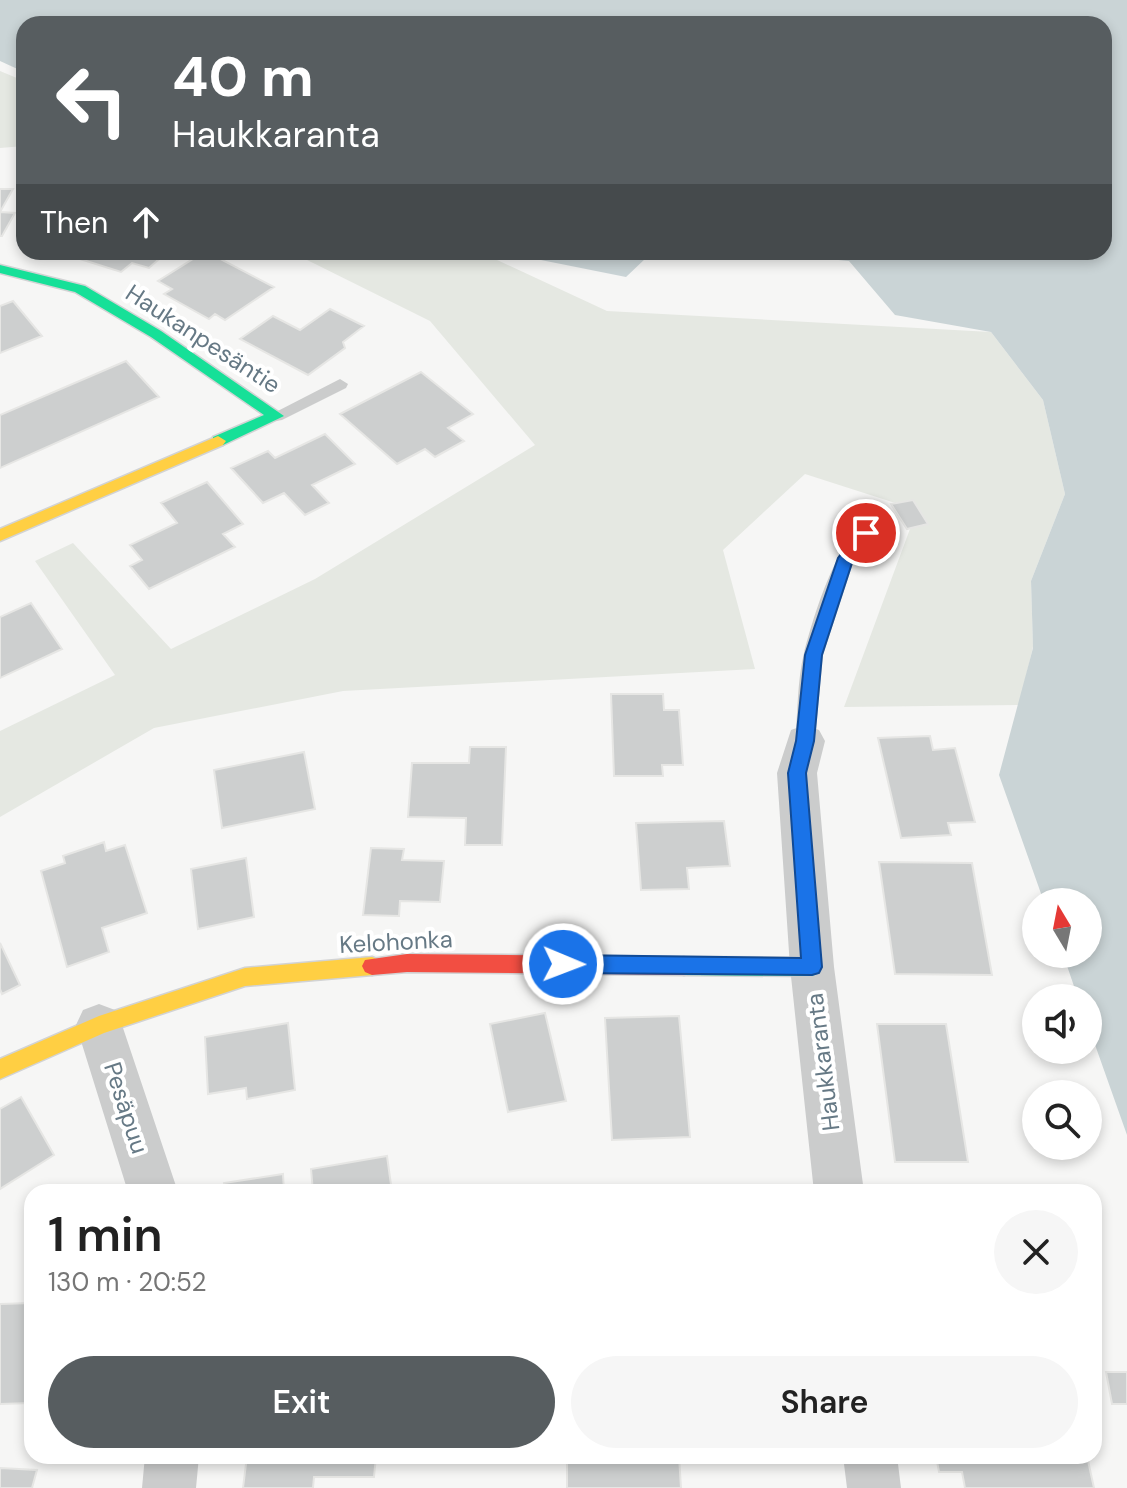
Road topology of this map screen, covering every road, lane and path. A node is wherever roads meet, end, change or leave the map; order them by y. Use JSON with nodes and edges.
{"nodes":[{"id":1,"x":0,"y":269,"type":"edge"},
{"id":2,"x":340,"y":384,"type":"dead end"},
{"id":3,"x":276,"y":416,"type":"junction"},
{"id":4,"x":866,"y":533,"type":"dead end"},
{"id":5,"x":0,"y":535,"type":"edge"},
{"id":6,"x":805,"y":741,"type":"joint"},
{"id":7,"x":812,"y":967,"type":"junction"},
{"id":8,"x":99,"y":1025,"type":"junction"},
{"id":9,"x":0,"y":1069,"type":"edge"},
{"id":10,"x":150,"y":1184,"type":"edge"},
{"id":11,"x":838,"y":1184,"type":"edge"},
{"id":12,"x":171,"y":1464,"type":"edge"},
{"id":13,"x":871,"y":1464,"type":"edge"},
{"id":14,"x":169,"y":1488,"type":"edge"},
{"id":15,"x":874,"y":1488,"type":"edge"}],
"edges":[{"from":1,"to":3,"type":"street","name":"Haukanpesäntie"},
{"from":2,"to":3,"type":"lane"},
{"from":3,"to":5,"type":"street","name":"Haukanpesäntie"},
{"from":4,"to":6,"type":"lane"},
{"from":6,"to":7,"type":"street","name":"Haukkaranta"},
{"from":7,"to":8,"type":"street","name":"Kelohonka"},
{"from":7,"to":11,"type":"street","name":"Haukkaranta"},
{"from":8,"to":9,"type":"street","name":"Kelohonka"},
{"from":8,"to":10,"type":"street","name":"Pesäpuu"},
{"from":12,"to":14,"type":"street"},
{"from":13,"to":15,"type":"street"}]}
